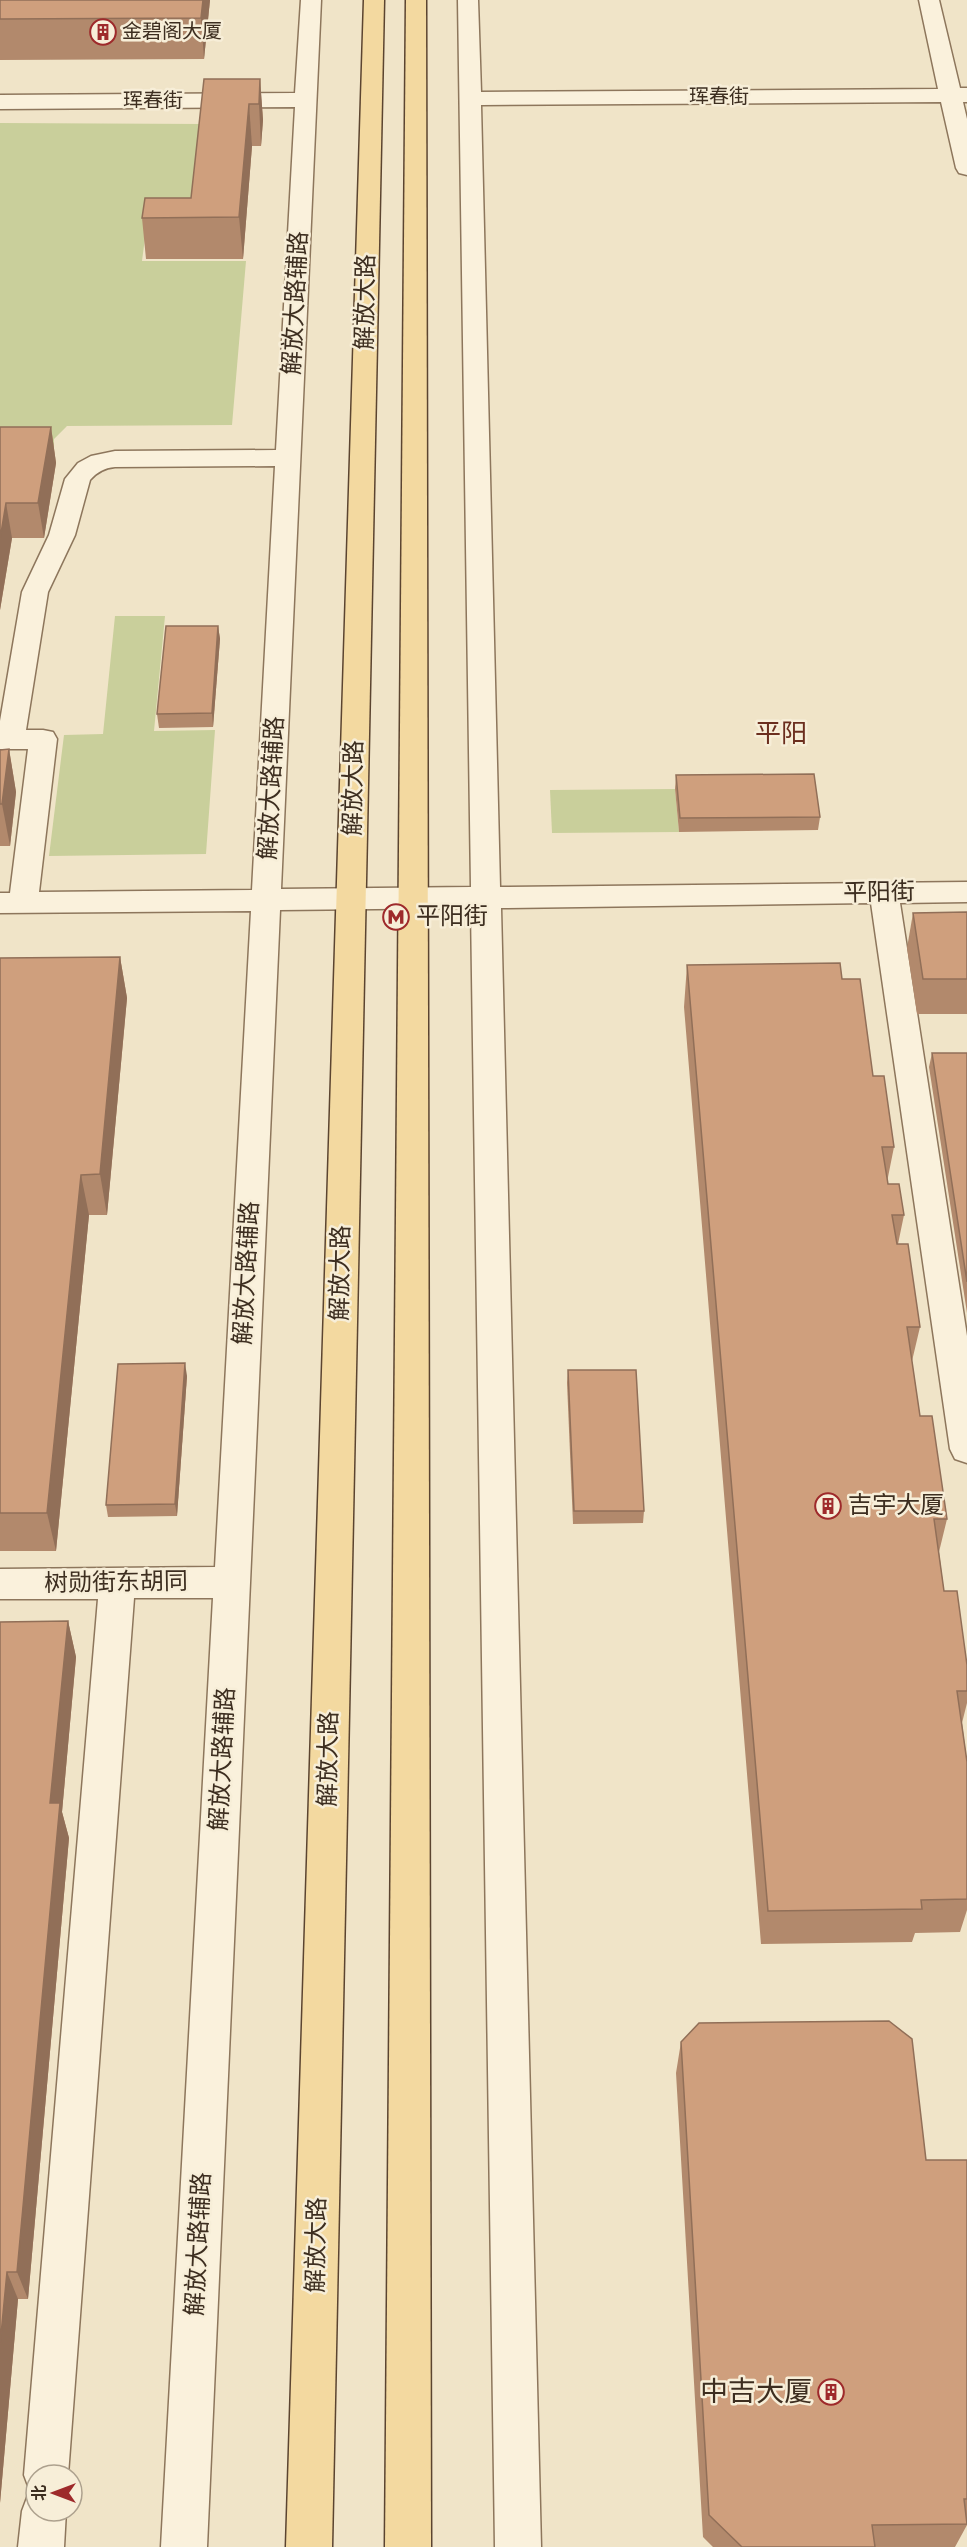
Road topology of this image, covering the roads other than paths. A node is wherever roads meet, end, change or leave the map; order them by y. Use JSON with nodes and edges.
{"nodes":[{"id":1,"x":311,"y":0,"type":"edge"},
{"id":2,"x":374,"y":0,"type":"edge"},
{"id":3,"x":416,"y":0,"type":"edge"},
{"id":4,"x":468,"y":0,"type":"edge"},
{"id":5,"x":928,"y":0,"type":"edge"},
{"id":6,"x":959,"y":95,"type":"edge"},
{"id":7,"x":470,"y":99,"type":"junction"},
{"id":8,"x":306,"y":100,"type":"junction"},
{"id":9,"x":0,"y":102,"type":"edge"},
{"id":10,"x":967,"y":168,"type":"edge"},
{"id":11,"x":288,"y":458,"type":"junction"},
{"id":12,"x":6,"y":740,"type":"edge"},
{"id":13,"x":884,"y":892,"type":"junction"},
{"id":14,"x":967,"y":892,"type":"edge"},
{"id":15,"x":486,"y":897,"type":"junction"},
{"id":16,"x":413,"y":898,"type":"junction"},
{"id":17,"x":351,"y":899,"type":"junction"},
{"id":18,"x":266,"y":900,"type":"junction"},
{"id":19,"x":12,"y":903,"type":"edge"},
{"id":20,"x":967,"y":1449,"type":"edge"},
{"id":21,"x":232,"y":1582,"type":"junction"},
{"id":22,"x":117,"y":1583,"type":"junction"},
{"id":23,"x":0,"y":1584,"type":"edge"},
{"id":24,"x":47,"y":2463,"type":"edge"},
{"id":25,"x":43,"y":2523,"type":"edge"},
{"id":26,"x":41,"y":2547,"type":"edge"},
{"id":27,"x":184,"y":2547,"type":"edge"},
{"id":28,"x":309,"y":2547,"type":"edge"},
{"id":29,"x":408,"y":2547,"type":"edge"},
{"id":30,"x":518,"y":2547,"type":"edge"}],
"edges":[{"from":1,"to":8,"type":"street","name":"解放大路辅路"},
{"from":2,"to":17,"type":"main road","name":"解放大路"},
{"from":3,"to":16,"type":"main road","name":"解放大路"},
{"from":4,"to":7,"type":"street"},
{"from":5,"to":6,"type":"street"},
{"from":6,"to":7,"type":"street","name":"珲春街"},
{"from":6,"to":10,"type":"street"},
{"from":7,"to":15,"type":"street"},
{"from":8,"to":9,"type":"street","name":"珲春街"},
{"from":8,"to":11,"type":"street","name":"解放大路辅路"},
{"from":11,"to":12,"type":"street"},
{"from":11,"to":18,"type":"street","name":"解放大路辅路"},
{"from":12,"to":19,"type":"street"},
{"from":13,"to":14,"type":"street","name":"平阳街"},
{"from":13,"to":15,"type":"street","name":"平阳街"},
{"from":13,"to":20,"type":"street"},
{"from":15,"to":16,"type":"street","name":"平阳街"},
{"from":15,"to":30,"type":"street"},
{"from":16,"to":17,"type":"street","name":"平阳街"},
{"from":16,"to":29,"type":"main road","name":"解放大路"},
{"from":17,"to":18,"type":"street","name":"平阳街"},
{"from":17,"to":28,"type":"main road","name":"解放大路"},
{"from":18,"to":19,"type":"street","name":"平阳街"},
{"from":18,"to":21,"type":"street","name":"解放大路辅路"},
{"from":21,"to":22,"type":"street","name":"树勋街东胡同"},
{"from":21,"to":27,"type":"street","name":"解放大路辅路"},
{"from":22,"to":23,"type":"street","name":"树勋街东胡同"},
{"from":22,"to":24,"type":"street"},
{"from":25,"to":26,"type":"street"}]}
